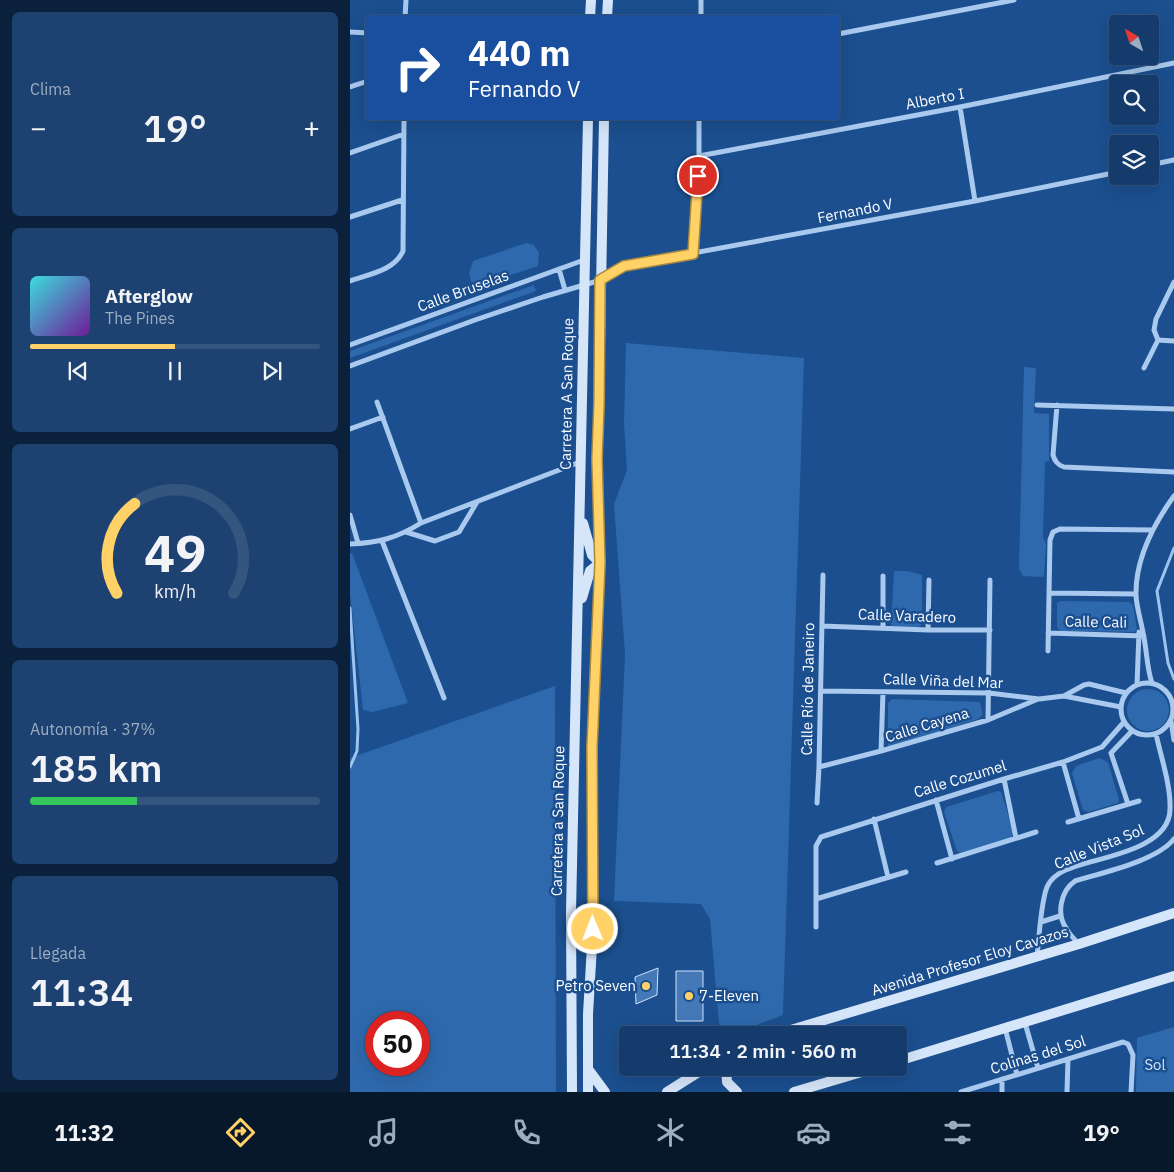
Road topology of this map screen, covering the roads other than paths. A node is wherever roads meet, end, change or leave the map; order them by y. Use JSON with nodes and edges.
{"nodes":[{"id":1,"x":406,"y":0,"type":"edge"},
{"id":2,"x":591,"y":0,"type":"edge"},
{"id":3,"x":608,"y":0,"type":"edge"},
{"id":4,"x":701,"y":0,"type":"edge"},
{"id":5,"x":1014,"y":0,"type":"edge"},
{"id":6,"x":405,"y":15,"type":"edge"},
{"id":7,"x":590,"y":15,"type":"edge"},
{"id":8,"x":607,"y":15,"type":"edge"},
{"id":9,"x":701,"y":15,"type":"edge"},
{"id":10,"x":350,"y":32,"type":"edge"},
{"id":11,"x":365,"y":33,"type":"edge"},
{"id":12,"x":840,"y":34,"type":"edge"},
{"id":13,"x":1174,"y":64,"type":"edge"},
{"id":14,"x":365,"y":82,"type":"edge"},
{"id":15,"x":350,"y":87,"type":"edge"},
{"id":16,"x":960,"y":107,"type":"junction"},
{"id":17,"x":404,"y":120,"type":"edge"},
{"id":18,"x":588,"y":120,"type":"edge"},
{"id":19,"x":604,"y":120,"type":"edge"},
{"id":20,"x":699,"y":120,"type":"edge"},
{"id":21,"x":404,"y":134,"type":"junction"},
{"id":22,"x":350,"y":153,"type":"edge"},
{"id":23,"x":699,"y":156,"type":"junction"},
{"id":24,"x":1174,"y":160,"type":"edge"},
{"id":25,"x":1159,"y":163,"type":"edge"},
{"id":26,"x":1109,"y":174,"type":"edge"},
{"id":27,"x":402,"y":200,"type":"junction"},
{"id":28,"x":975,"y":201,"type":"junction"},
{"id":29,"x":350,"y":218,"type":"edge"},
{"id":30,"x":693,"y":254,"type":"junction"},
{"id":31,"x":584,"y":260,"type":"junction"},
{"id":32,"x":559,"y":269,"type":"junction"},
{"id":33,"x":600,"y":280,"type":"junction"},
{"id":34,"x":350,"y":281,"type":"edge"},
{"id":35,"x":1174,"y":282,"type":"edge"},
{"id":36,"x":584,"y":284,"type":"junction"},
{"id":37,"x":565,"y":290,"type":"junction"},
{"id":38,"x":1158,"y":340,"type":"junction"},
{"id":39,"x":1174,"y":341,"type":"edge"},
{"id":40,"x":350,"y":345,"type":"edge"},
{"id":41,"x":350,"y":366,"type":"edge"},
{"id":42,"x":1144,"y":368,"type":"dead end"},
{"id":43,"x":377,"y":402,"type":"dead end"},
{"id":44,"x":1037,"y":405,"type":"dead end"},
{"id":45,"x":1057,"y":405,"type":"junction"},
{"id":46,"x":1174,"y":409,"type":"edge"},
{"id":47,"x":383,"y":417,"type":"junction"},
{"id":48,"x":350,"y":429,"type":"edge"},
{"id":49,"x":581,"y":462,"type":"junction"},
{"id":50,"x":1174,"y":472,"type":"edge"},
{"id":51,"x":1174,"y":496,"type":"edge"},
{"id":52,"x":477,"y":502,"type":"junction"},
{"id":53,"x":350,"y":515,"type":"edge"},
{"id":54,"x":580,"y":520,"type":"junction"},
{"id":55,"x":421,"y":523,"type":"junction"},
{"id":56,"x":1153,"y":530,"type":"junction"},
{"id":57,"x":406,"y":532,"type":"junction"},
{"id":58,"x":382,"y":541,"type":"junction"},
{"id":59,"x":350,"y":544,"type":"edge"},
{"id":60,"x":358,"y":544,"type":"junction"},
{"id":61,"x":600,"y":563,"type":"junction"},
{"id":62,"x":823,"y":575,"type":"dead end"},
{"id":63,"x":883,"y":576,"type":"dead end"},
{"id":64,"x":929,"y":580,"type":"dead end"},
{"id":65,"x":990,"y":580,"type":"dead end"},
{"id":66,"x":1050,"y":593,"type":"junction"},
{"id":67,"x":1136,"y":594,"type":"junction"},
{"id":68,"x":578,"y":605,"type":"junction"},
{"id":69,"x":822,"y":626,"type":"junction"},
{"id":70,"x":883,"y":628,"type":"junction"},
{"id":71,"x":928,"y":630,"type":"junction"},
{"id":72,"x":990,"y":630,"type":"junction"},
{"id":73,"x":1048,"y":633,"type":"junction"},
{"id":74,"x":1141,"y":635,"type":"junction"},
{"id":75,"x":1048,"y":651,"type":"dead end"},
{"id":76,"x":578,"y":671,"type":"joint"},
{"id":77,"x":1152,"y":683,"type":"junction"},
{"id":78,"x":1137,"y":685,"type":"junction"},
{"id":79,"x":821,"y":691,"type":"junction"},
{"id":80,"x":883,"y":692,"type":"junction"},
{"id":81,"x":989,"y":693,"type":"junction"},
{"id":82,"x":1126,"y":693,"type":"junction"},
{"id":83,"x":1064,"y":696,"type":"junction"},
{"id":84,"x":444,"y":698,"type":"dead end"},
{"id":85,"x":1039,"y":699,"type":"junction"},
{"id":86,"x":1121,"y":707,"type":"junction"},
{"id":87,"x":988,"y":720,"type":"junction"},
{"id":88,"x":1171,"y":721,"type":"junction"},
{"id":89,"x":1124,"y":722,"type":"junction"},
{"id":90,"x":1132,"y":731,"type":"junction"},
{"id":91,"x":1156,"y":734,"type":"junction"},
{"id":92,"x":1174,"y":740,"type":"edge"},
{"id":93,"x":1102,"y":747,"type":"junction"},
{"id":94,"x":881,"y":752,"type":"junction"},
{"id":95,"x":1110,"y":753,"type":"junction"},
{"id":96,"x":1063,"y":762,"type":"junction"},
{"id":97,"x":819,"y":767,"type":"junction"},
{"id":98,"x":1004,"y":779,"type":"junction"},
{"id":99,"x":936,"y":800,"type":"junction"},
{"id":100,"x":1140,"y":801,"type":"dead end"},
{"id":101,"x":817,"y":803,"type":"dead end"},
{"id":102,"x":1128,"y":804,"type":"junction"},
{"id":103,"x":874,"y":819,"type":"junction"},
{"id":104,"x":1080,"y":819,"type":"junction"},
{"id":105,"x":1068,"y":822,"type":"dead end"},
{"id":106,"x":1036,"y":832,"type":"dead end"},
{"id":107,"x":1016,"y":838,"type":"junction"},
{"id":108,"x":1174,"y":840,"type":"edge"},
{"id":109,"x":1126,"y":852,"type":"junction"},
{"id":110,"x":952,"y":858,"type":"junction"},
{"id":111,"x":937,"y":863,"type":"dead end"},
{"id":112,"x":1129,"y":864,"type":"junction"},
{"id":113,"x":906,"y":872,"type":"dead end"},
{"id":114,"x":888,"y":876,"type":"junction"},
{"id":115,"x":816,"y":899,"type":"junction"},
{"id":116,"x":1174,"y":913,"type":"edge"},
{"id":117,"x":1060,"y":916,"type":"junction"},
{"id":118,"x":1041,"y":922,"type":"junction"},
{"id":119,"x":816,"y":927,"type":"dead end"},
{"id":120,"x":1079,"y":944,"type":"junction"},
{"id":121,"x":1037,"y":956,"type":"junction"},
{"id":122,"x":1174,"y":976,"type":"edge"},
{"id":123,"x":1025,"y":1023,"type":"junction"},
{"id":124,"x":804,"y":1026,"type":"edge"},
{"id":125,"x":1005,"y":1028,"type":"junction"},
{"id":126,"x":907,"y":1058,"type":"edge"},
{"id":127,"x":1068,"y":1059,"type":"junction"},
{"id":128,"x":1038,"y":1068,"type":"junction"},
{"id":129,"x":588,"y":1069,"type":"junction"},
{"id":130,"x":1017,"y":1075,"type":"junction"},
{"id":131,"x":692,"y":1076,"type":"edge"},
{"id":132,"x":727,"y":1076,"type":"edge"},
{"id":133,"x":849,"y":1076,"type":"edge"},
{"id":134,"x":1002,"y":1079,"type":"junction"},
{"id":135,"x":572,"y":1091,"type":"edge"},
{"id":136,"x":588,"y":1092,"type":"edge"},
{"id":137,"x":605,"y":1092,"type":"edge"},
{"id":138,"x":667,"y":1092,"type":"edge"},
{"id":139,"x":737,"y":1092,"type":"edge"},
{"id":140,"x":794,"y":1092,"type":"edge"},
{"id":141,"x":961,"y":1092,"type":"edge"},
{"id":142,"x":1002,"y":1092,"type":"edge"},
{"id":143,"x":1067,"y":1092,"type":"edge"},
{"id":144,"x":1131,"y":1092,"type":"edge"}],
"edges":[{"from":1,"to":6,"type":"street"},
{"from":2,"to":7,"type":"main road"},
{"from":3,"to":8,"type":"main road"},
{"from":4,"to":9,"type":"street"},
{"from":5,"to":12,"type":"street"},
{"from":10,"to":11,"type":"street"},
{"from":13,"to":16,"type":"street","name":"Alberto I"},
{"from":14,"to":15,"type":"street"},
{"from":16,"to":23,"type":"street","name":"Alberto I"},
{"from":16,"to":28,"type":"street"},
{"from":17,"to":21,"type":"street"},
{"from":18,"to":31,"type":"main road","name":"Carretera A San Roque"},
{"from":19,"to":33,"type":"main road"},
{"from":20,"to":23,"type":"street"},
{"from":21,"to":22,"type":"street"},
{"from":21,"to":27,"type":"street"},
{"from":23,"to":30,"type":"street"},
{"from":24,"to":25,"type":"street"},
{"from":26,"to":28,"type":"street","name":"Fernando V"},
{"from":27,"to":29,"type":"street"},
{"from":27,"to":34,"type":"street"},
{"from":28,"to":30,"type":"street","name":"Fernando V"},
{"from":30,"to":33,"type":"street","name":"Fernando V"},
{"from":31,"to":32,"type":"street","name":"Calle Bruselas"},
{"from":31,"to":36,"type":"main road","name":"Carretera A San Roque"},
{"from":32,"to":37,"type":"street"},
{"from":32,"to":40,"type":"street","name":"Calle Bruselas"},
{"from":33,"to":36,"type":"street","name":"Fernando V"},
{"from":33,"to":61,"type":"main road","name":"Carretera a San Roque"},
{"from":35,"to":38,"type":"street"},
{"from":36,"to":37,"type":"street","name":"Calle Bruselas"},
{"from":36,"to":49,"type":"main road","name":"Carretera A San Roque"},
{"from":37,"to":41,"type":"street","name":"Calle Bruselas"},
{"from":38,"to":39,"type":"street"},
{"from":38,"to":42,"type":"street"},
{"from":43,"to":47,"type":"street"},
{"from":44,"to":45,"type":"street"},
{"from":45,"to":46,"type":"street"},
{"from":45,"to":50,"type":"street"},
{"from":47,"to":48,"type":"street"},
{"from":47,"to":55,"type":"street"},
{"from":49,"to":52,"type":"street"},
{"from":49,"to":54,"type":"main road","name":"Carretera A San Roque"},
{"from":51,"to":56,"type":"street"},
{"from":52,"to":55,"type":"street"},
{"from":52,"to":57,"type":"street"},
{"from":53,"to":60,"type":"street"},
{"from":54,"to":61,"type":"main road"},
{"from":54,"to":68,"type":"main road","name":"Carretera A San Roque"},
{"from":55,"to":57,"type":"street"},
{"from":56,"to":66,"type":"street"},
{"from":56,"to":67,"type":"street"},
{"from":57,"to":58,"type":"street"},
{"from":58,"to":60,"type":"street"},
{"from":58,"to":84,"type":"street"},
{"from":59,"to":60,"type":"street"},
{"from":61,"to":68,"type":"main road"},
{"from":61,"to":129,"type":"main road","name":"Carretera a San Roque"},
{"from":62,"to":69,"type":"street","name":"Calle Río de Janeiro"},
{"from":63,"to":70,"type":"street"},
{"from":64,"to":71,"type":"street"},
{"from":65,"to":72,"type":"street"},
{"from":66,"to":67,"type":"street","name":"Calle Cali"},
{"from":66,"to":73,"type":"street"},
{"from":67,"to":74,"type":"street"},
{"from":68,"to":76,"type":"main road","name":"Carretera A San Roque"},
{"from":69,"to":70,"type":"street","name":"Calle Varadero"},
{"from":69,"to":79,"type":"street","name":"Calle Río de Janeiro"},
{"from":70,"to":71,"type":"street","name":"Calle Varadero"},
{"from":71,"to":72,"type":"street","name":"Calle Varadero"},
{"from":72,"to":81,"type":"street"},
{"from":73,"to":74,"type":"street","name":"Calle Cali"},
{"from":73,"to":75,"type":"street"},
{"from":74,"to":77,"type":"street"},
{"from":74,"to":78,"type":"street"},
{"from":76,"to":135,"type":"main road","name":"Carretera a San Roque"},
{"from":77,"to":78,"type":"street"},
{"from":77,"to":88,"type":"street"},
{"from":78,"to":82,"type":"street"},
{"from":79,"to":80,"type":"street","name":"Calle Viña del Mar"},
{"from":79,"to":97,"type":"street","name":"Calle Río de Janeiro"},
{"from":80,"to":81,"type":"street","name":"Calle Viña del Mar"},
{"from":80,"to":94,"type":"street"},
{"from":81,"to":85,"type":"street","name":"Calle Viña del Mar"},
{"from":81,"to":87,"type":"street"},
{"from":82,"to":83,"type":"street","name":"Calle Viña del Mar"},
{"from":82,"to":86,"type":"street"},
{"from":83,"to":85,"type":"street","name":"Calle Viña del Mar"},
{"from":83,"to":86,"type":"street","name":"Calle Viña del Mar"},
{"from":85,"to":87,"type":"street","name":"Calle Cayena"},
{"from":86,"to":89,"type":"street"},
{"from":87,"to":94,"type":"street","name":"Calle Cayena"},
{"from":88,"to":91,"type":"street"},
{"from":88,"to":92,"type":"street"},
{"from":89,"to":90,"type":"street"},
{"from":89,"to":93,"type":"street","name":"Calle Cozumel"},
{"from":90,"to":91,"type":"street"},
{"from":90,"to":95,"type":"street"},
{"from":91,"to":109,"type":"street","name":"Calle Vista Sol"},
{"from":93,"to":95,"type":"street"},
{"from":93,"to":96,"type":"street","name":"Calle Cozumel"},
{"from":94,"to":97,"type":"street","name":"Calle Cayena"},
{"from":95,"to":102,"type":"street"},
{"from":96,"to":98,"type":"street","name":"Calle Cozumel"},
{"from":96,"to":104,"type":"street"},
{"from":97,"to":101,"type":"street","name":"Calle Río de Janeiro"},
{"from":98,"to":99,"type":"street","name":"Calle Cozumel"},
{"from":98,"to":107,"type":"street"},
{"from":99,"to":103,"type":"street","name":"Calle Cozumel"},
{"from":99,"to":110,"type":"street"},
{"from":100,"to":102,"type":"street"},
{"from":102,"to":104,"type":"street"},
{"from":103,"to":114,"type":"street"},
{"from":103,"to":115,"type":"street","name":"Calle Cozumel"},
{"from":104,"to":105,"type":"street"},
{"from":106,"to":107,"type":"street"},
{"from":107,"to":110,"type":"street"},
{"from":108,"to":112,"type":"street","name":"Calle Vista Sol"},
{"from":109,"to":112,"type":"street"},
{"from":109,"to":118,"type":"street","name":"Calle Vista Sol"},
{"from":110,"to":111,"type":"street"},
{"from":112,"to":117,"type":"street","name":"Calle Vista Sol"},
{"from":113,"to":114,"type":"street"},
{"from":114,"to":115,"type":"street"},
{"from":115,"to":119,"type":"street"},
{"from":116,"to":120,"type":"main road","name":"Avenida Profesor Eloy Cavazos"},
{"from":117,"to":118,"type":"street"},
{"from":117,"to":120,"type":"street"},
{"from":118,"to":121,"type":"street","name":"Calle Vista Sol"},
{"from":120,"to":121,"type":"main road","name":"Avenida Profesor Eloy Cavazos"},
{"from":121,"to":124,"type":"main road","name":"Avenida Profesor Eloy Cavazos"},
{"from":122,"to":123,"type":"main road"},
{"from":123,"to":125,"type":"main road"},
{"from":123,"to":128,"type":"street"},
{"from":125,"to":126,"type":"main road"},
{"from":125,"to":130,"type":"street"},
{"from":127,"to":128,"type":"street","name":"Colinas del Sol"},
{"from":127,"to":143,"type":"street"},
{"from":127,"to":144,"type":"street","name":"Colinas del Sol"},
{"from":128,"to":130,"type":"street","name":"Colinas del Sol"},
{"from":129,"to":136,"type":"main road","name":"Carretera a San Roque"},
{"from":129,"to":137,"type":"main road"},
{"from":130,"to":134,"type":"street","name":"Colinas del Sol"},
{"from":131,"to":138,"type":"main road"},
{"from":132,"to":139,"type":"main road"},
{"from":133,"to":140,"type":"main road"},
{"from":134,"to":141,"type":"street","name":"Colinas del Sol"},
{"from":134,"to":142,"type":"street"}]}
